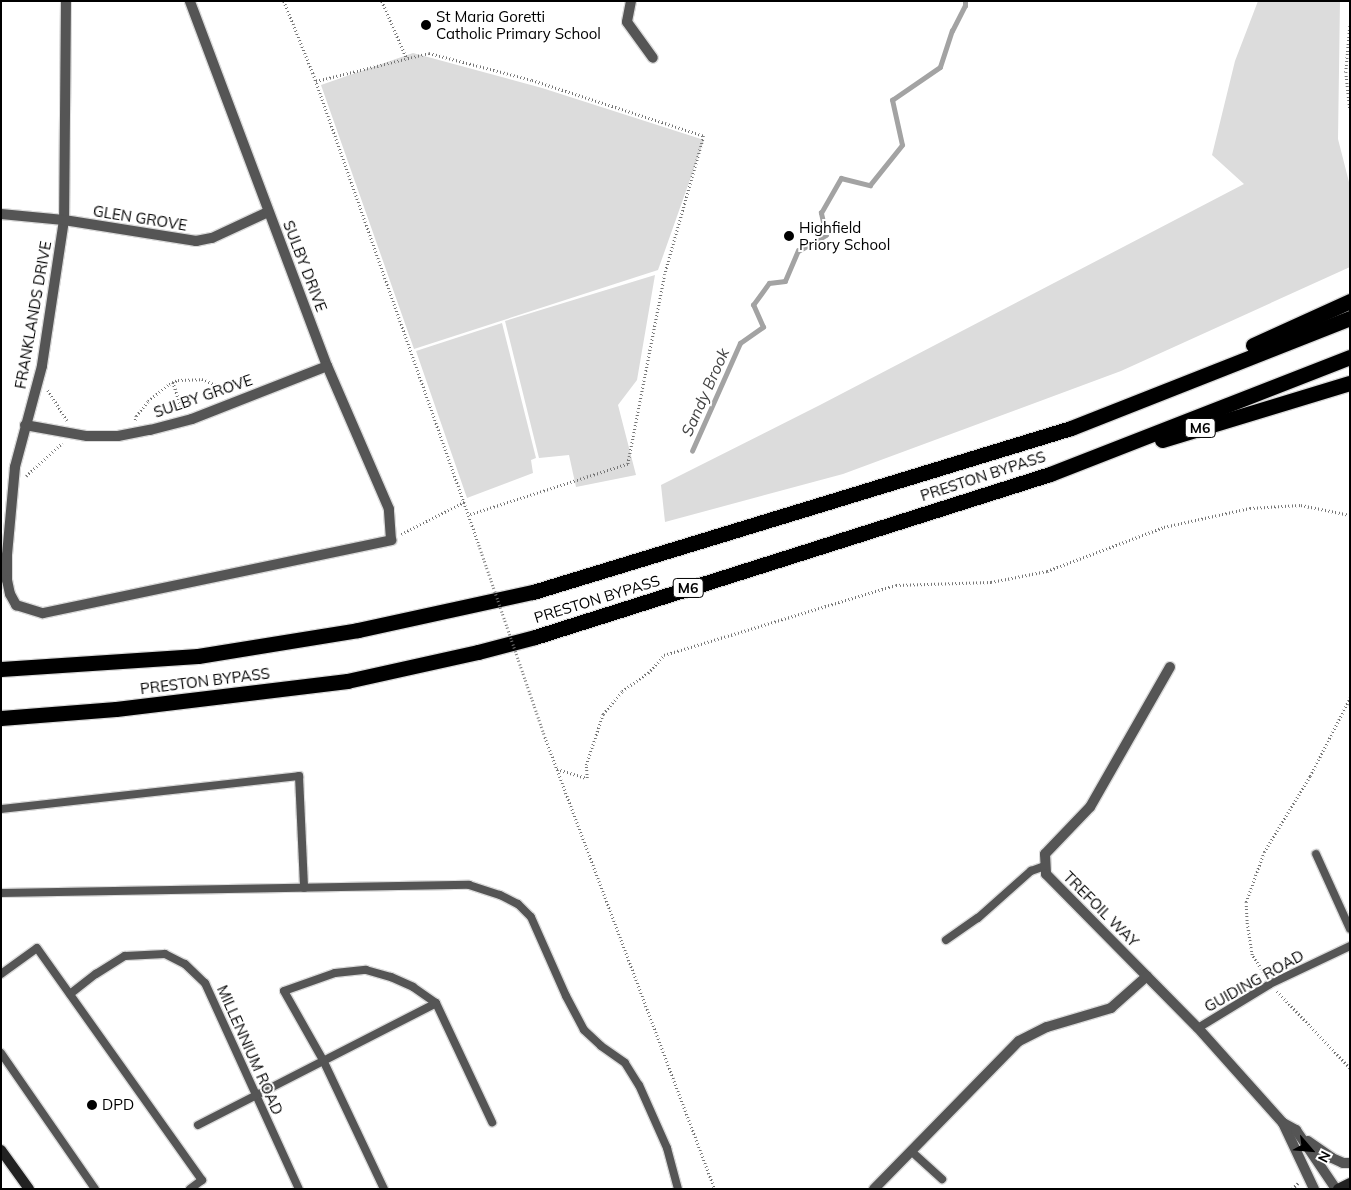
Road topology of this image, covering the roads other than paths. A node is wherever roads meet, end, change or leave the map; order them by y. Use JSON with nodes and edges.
{"nodes":[{"id":1,"x":66,"y":1,"type":"edge"},
{"id":2,"x":190,"y":1,"type":"edge"},
{"id":3,"x":631,"y":1,"type":"edge"},
{"id":4,"x":654,"y":58,"type":"dead end"},
{"id":5,"x":268,"y":212,"type":"junction"},
{"id":6,"x":1,"y":214,"type":"edge"},
{"id":7,"x":64,"y":220,"type":"junction"},
{"id":8,"x":1350,"y":301,"type":"edge"},
{"id":9,"x":1350,"y":318,"type":"edge"},
{"id":10,"x":1350,"y":357,"type":"edge"},
{"id":11,"x":327,"y":366,"type":"junction"},
{"id":12,"x":1350,"y":383,"type":"edge"},
{"id":13,"x":1093,"y":419,"type":"junction"},
{"id":14,"x":25,"y":425,"type":"junction"},
{"id":15,"x":1050,"y":474,"type":"junction"},
{"id":16,"x":390,"y":540,"type":"joint"},
{"id":17,"x":1170,"y":667,"type":"dead end"},
{"id":18,"x":1,"y":669,"type":"edge"},
{"id":19,"x":1,"y":718,"type":"edge"},
{"id":20,"x":1,"y":809,"type":"edge"},
{"id":21,"x":1316,"y":854,"type":"dead end"},
{"id":22,"x":1046,"y":866,"type":"junction"},
{"id":23,"x":304,"y":888,"type":"junction"},
{"id":24,"x":1,"y":893,"type":"edge"},
{"id":25,"x":1350,"y":929,"type":"edge"},
{"id":26,"x":946,"y":940,"type":"dead end"},
{"id":27,"x":1350,"y":946,"type":"edge"},
{"id":28,"x":1,"y":974,"type":"edge"},
{"id":29,"x":1147,"y":976,"type":"junction"},
{"id":30,"x":70,"y":994,"type":"junction"},
{"id":31,"x":436,"y":1003,"type":"junction"},
{"id":32,"x":1198,"y":1028,"type":"junction"},
{"id":33,"x":1,"y":1053,"type":"edge"},
{"id":34,"x":323,"y":1060,"type":"junction"},
{"id":35,"x":255,"y":1095,"type":"junction"},
{"id":36,"x":492,"y":1122,"type":"dead end"},
{"id":37,"x":1283,"y":1123,"type":"junction"},
{"id":38,"x":198,"y":1125,"type":"dead end"},
{"id":39,"x":1296,"y":1130,"type":"junction"},
{"id":40,"x":1,"y":1150,"type":"edge"},
{"id":41,"x":911,"y":1151,"type":"junction"},
{"id":42,"x":1350,"y":1163,"type":"edge"},
{"id":43,"x":942,"y":1179,"type":"dead end"},
{"id":44,"x":1350,"y":1182,"type":"edge"},
{"id":45,"x":28,"y":1189,"type":"edge"},
{"id":46,"x":95,"y":1189,"type":"edge"},
{"id":47,"x":190,"y":1189,"type":"edge"},
{"id":48,"x":299,"y":1189,"type":"edge"},
{"id":49,"x":384,"y":1189,"type":"edge"},
{"id":50,"x":678,"y":1189,"type":"edge"},
{"id":51,"x":874,"y":1189,"type":"edge"},
{"id":52,"x":1314,"y":1189,"type":"edge"},
{"id":53,"x":1337,"y":1189,"type":"edge"}],
"edges":[{"from":1,"to":7,"type":"street","name":"FRANKLANDS DRIVE"},
{"from":2,"to":5,"type":"street","name":"SULBY DRIVE"},
{"from":3,"to":4,"type":"street"},
{"from":5,"to":7,"type":"street","name":"GLEN GROVE"},
{"from":5,"to":11,"type":"street","name":"SULBY DRIVE"},
{"from":6,"to":7,"type":"street","name":"GLEN GROVE"},
{"from":7,"to":14,"type":"street","name":"FRANKLANDS DRIVE"},
{"from":8,"to":13,"type":"highway"},
{"from":9,"to":13,"type":"highway","name":"PRESTON BYPASS"},
{"from":10,"to":15,"type":"highway","name":"PRESTON BYPASS","number":"M6"},
{"from":11,"to":14,"type":"street","name":"SULBY GROVE"},
{"from":11,"to":16,"type":"street","name":"SULBY DRIVE"},
{"from":12,"to":15,"type":"highway","number":"M6"},
{"from":13,"to":18,"type":"highway","name":"PRESTON BYPASS"},
{"from":14,"to":16,"type":"street","name":"FRANKLANDS DRIVE"},
{"from":15,"to":19,"type":"highway","name":"PRESTON BYPASS","number":"M6"},
{"from":17,"to":22,"type":"street","name":"TREFOIL WAY"},
{"from":20,"to":23,"type":"lane"},
{"from":21,"to":25,"type":"lane"},
{"from":22,"to":26,"type":"lane"},
{"from":22,"to":29,"type":"street","name":"TREFOIL WAY"},
{"from":23,"to":24,"type":"lane"},
{"from":23,"to":50,"type":"lane"},
{"from":27,"to":32,"type":"lane","name":"GUIDING ROAD"},
{"from":28,"to":30,"type":"lane"},
{"from":29,"to":32,"type":"street","name":"TREFOIL WAY"},
{"from":29,"to":41,"type":"street"},
{"from":30,"to":35,"type":"lane","name":"MILLENNIUM ROAD"},
{"from":30,"to":47,"type":"lane"},
{"from":31,"to":34,"type":"lane"},
{"from":31,"to":34,"type":"lane"},
{"from":31,"to":36,"type":"lane"},
{"from":32,"to":37,"type":"street","name":"TREFOIL WAY"},
{"from":33,"to":46,"type":"lane"},
{"from":34,"to":35,"type":"lane"},
{"from":34,"to":49,"type":"lane"},
{"from":35,"to":38,"type":"lane"},
{"from":35,"to":48,"type":"lane","name":"MILLENNIUM ROAD"},
{"from":37,"to":39,"type":"street","name":"TREFOIL WAY"},
{"from":37,"to":52,"type":"street","name":"TREFOIL WAY"},
{"from":39,"to":42,"type":"street","name":"TREFOIL WAY"},
{"from":39,"to":53,"type":"street","name":"TREFOIL WAY"},
{"from":40,"to":45,"type":"main road"},
{"from":41,"to":43,"type":"lane"},
{"from":41,"to":51,"type":"street"},
{"from":44,"to":53,"type":"main road"}]}
